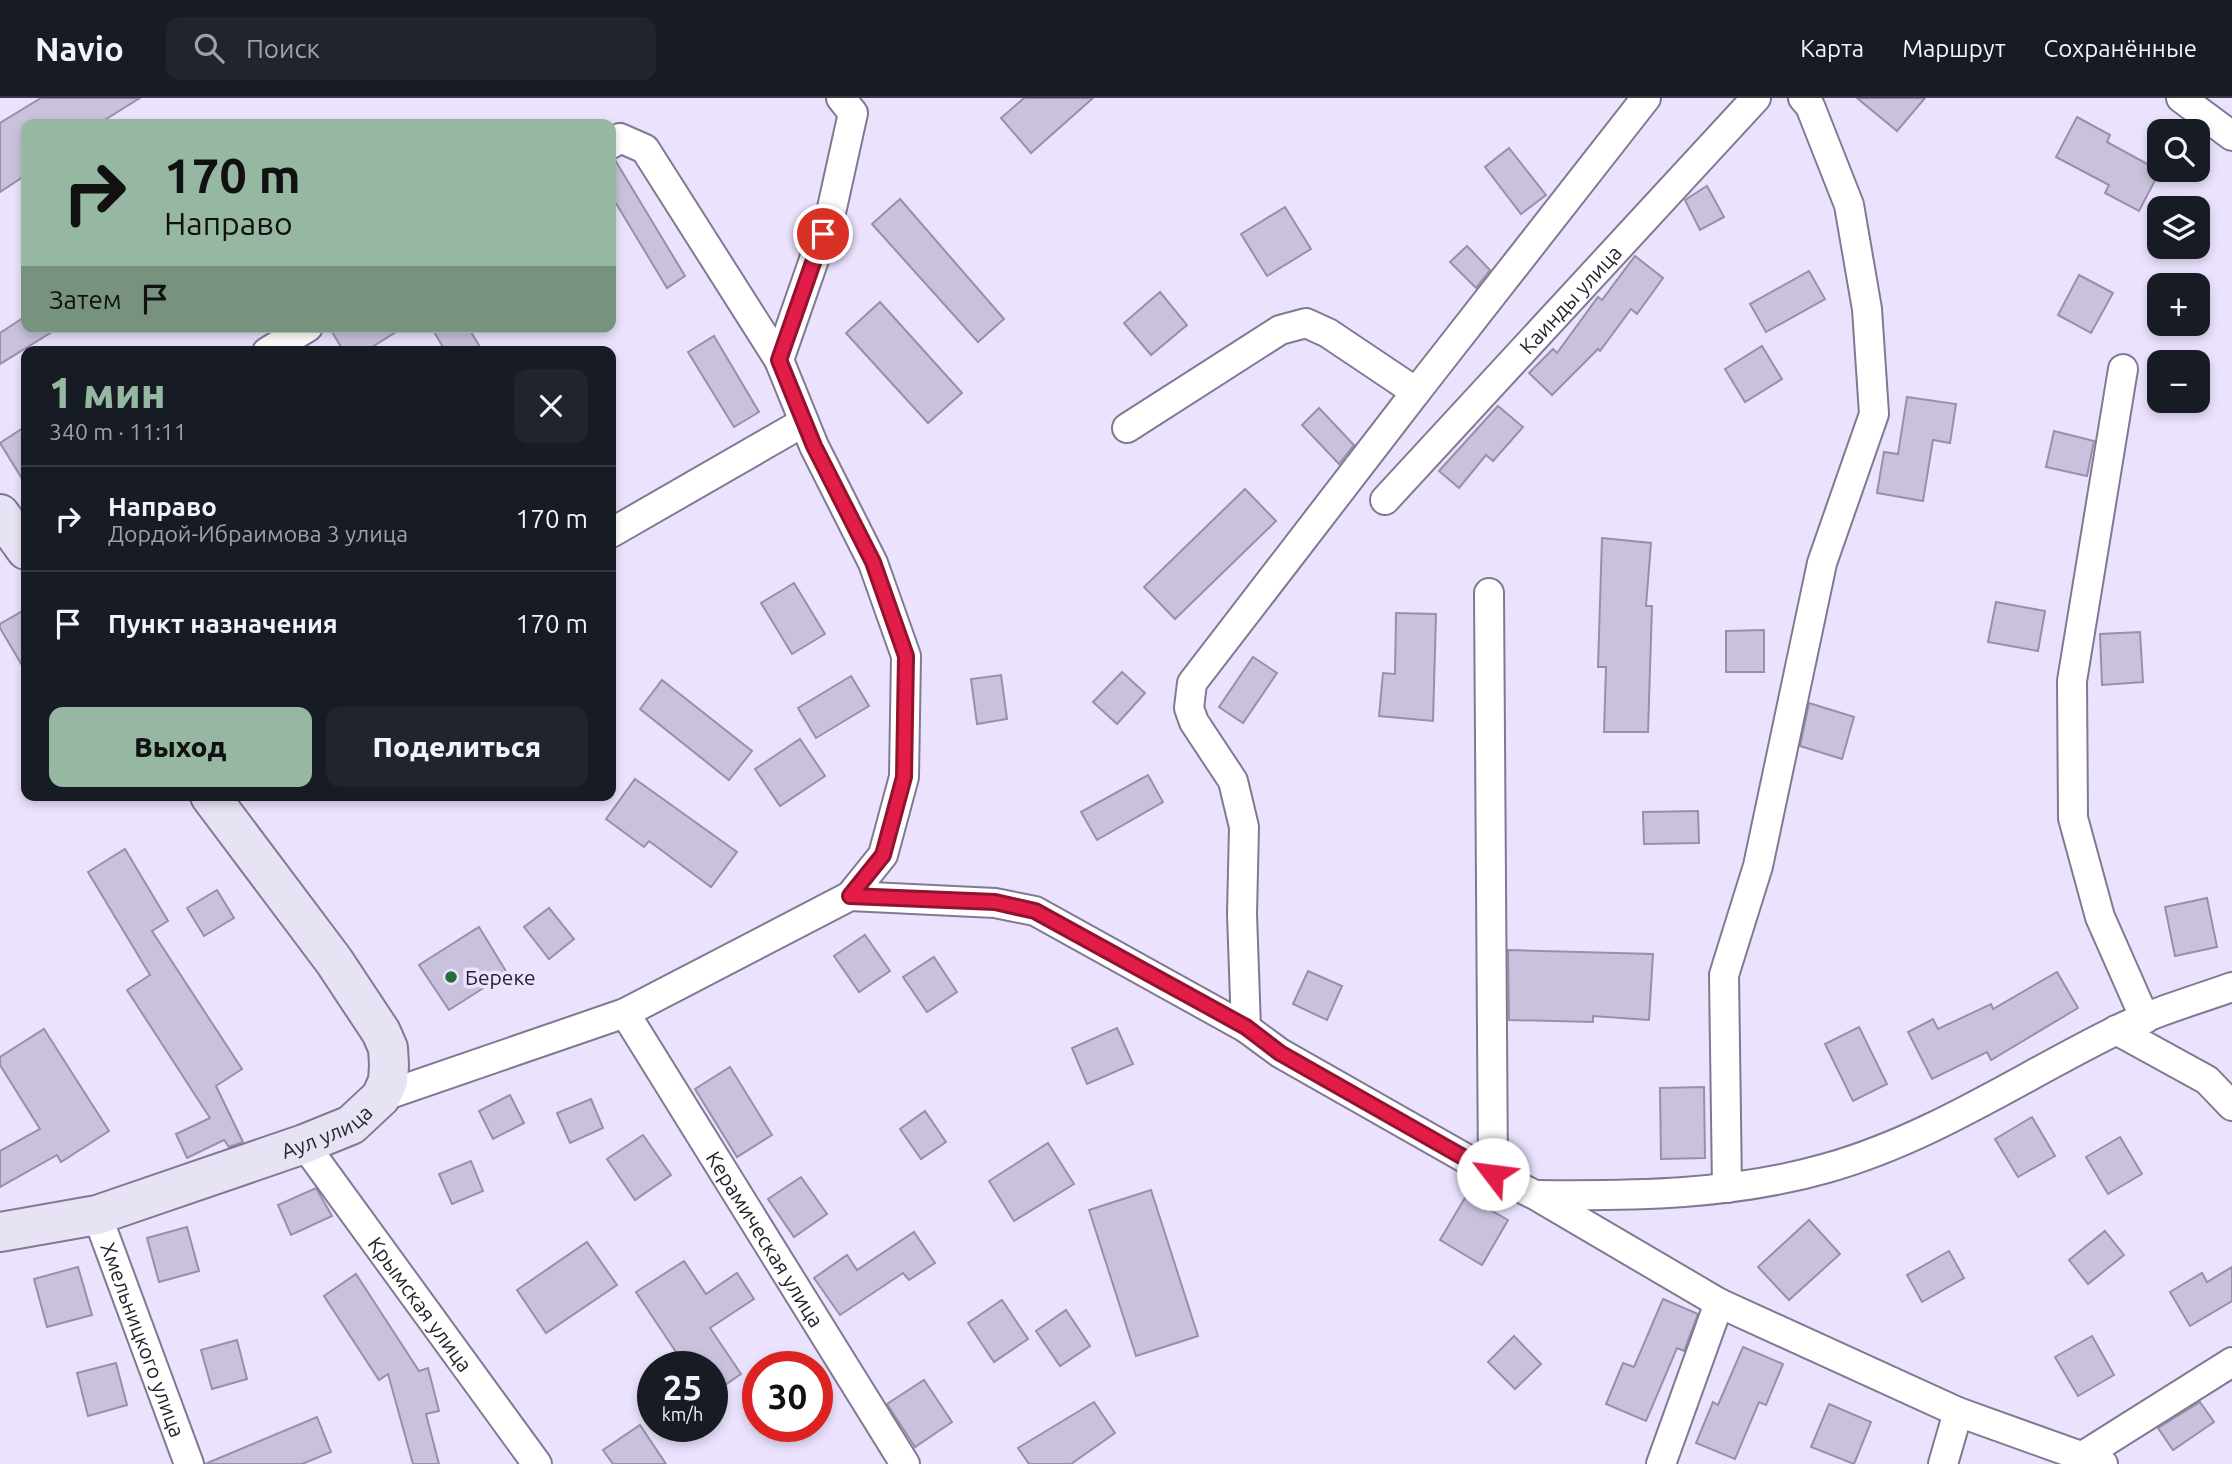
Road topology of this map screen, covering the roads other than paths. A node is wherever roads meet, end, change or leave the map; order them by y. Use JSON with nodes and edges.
{"nodes":[{"id":1,"x":841,"y":98,"type":"edge"},
{"id":2,"x":1646,"y":98,"type":"edge"},
{"id":3,"x":1756,"y":98,"type":"edge"},
{"id":4,"x":1802,"y":98,"type":"edge"},
{"id":5,"x":2181,"y":98,"type":"edge"},
{"id":6,"x":2232,"y":136,"type":"edge"},
{"id":7,"x":616,"y":141,"type":"edge"},
{"id":8,"x":298,"y":333,"type":"edge"},
{"id":9,"x":277,"y":346,"type":"edge"},
{"id":10,"x":779,"y":360,"type":"junction"},
{"id":11,"x":2123,"y":369,"type":"dead end"},
{"id":12,"x":1416,"y":392,"type":"junction"},
{"id":13,"x":804,"y":422,"type":"junction"},
{"id":14,"x":1127,"y":428,"type":"dead end"},
{"id":15,"x":1385,"y":500,"type":"dead end"},
{"id":16,"x":616,"y":530,"type":"edge"},
{"id":17,"x":1489,"y":593,"type":"dead end"},
{"id":18,"x":215,"y":801,"type":"edge"},
{"id":19,"x":850,"y":896,"type":"junction"},
{"id":20,"x":2232,"y":987,"type":"edge"},
{"id":21,"x":625,"y":1013,"type":"junction"},
{"id":22,"x":2145,"y":1019,"type":"junction"},
{"id":23,"x":1246,"y":1027,"type":"junction"},
{"id":24,"x":2116,"y":1030,"type":"junction"},
{"id":25,"x":381,"y":1097,"type":"junction"},
{"id":26,"x":2232,"y":1106,"type":"edge"},
{"id":27,"x":304,"y":1144,"type":"junction"},
{"id":28,"x":1493,"y":1174,"type":"junction"},
{"id":29,"x":1727,"y":1188,"type":"junction"},
{"id":30,"x":1535,"y":1195,"type":"junction"},
{"id":31,"x":97,"y":1215,"type":"junction"},
{"id":32,"x":0,"y":1232,"type":"edge"},
{"id":33,"x":1719,"y":1303,"type":"junction"},
{"id":34,"x":2232,"y":1362,"type":"edge"},
{"id":35,"x":1958,"y":1412,"type":"junction"},
{"id":36,"x":2092,"y":1460,"type":"edge"},
{"id":37,"x":189,"y":1464,"type":"edge"},
{"id":38,"x":537,"y":1464,"type":"edge"},
{"id":39,"x":905,"y":1464,"type":"edge"},
{"id":40,"x":1661,"y":1464,"type":"edge"},
{"id":41,"x":1943,"y":1464,"type":"edge"}],
"edges":[{"from":1,"to":10,"type":"street"},
{"from":2,"to":12,"type":"street"},
{"from":3,"to":15,"type":"street","name":"Каинды улица"},
{"from":4,"to":29,"type":"street"},
{"from":5,"to":6,"type":"street"},
{"from":7,"to":10,"type":"street"},
{"from":8,"to":9,"type":"street"},
{"from":10,"to":13,"type":"street"},
{"from":11,"to":22,"type":"street"},
{"from":12,"to":14,"type":"street"},
{"from":12,"to":23,"type":"street"},
{"from":13,"to":16,"type":"street"},
{"from":13,"to":19,"type":"street"},
{"from":17,"to":28,"type":"street"},
{"from":18,"to":25,"type":"main road","name":"Аул улица"},
{"from":19,"to":21,"type":"street"},
{"from":19,"to":23,"type":"street"},
{"from":20,"to":22,"type":"street"},
{"from":21,"to":25,"type":"street"},
{"from":21,"to":39,"type":"street","name":"Керамическая улица"},
{"from":22,"to":24,"type":"street"},
{"from":23,"to":28,"type":"street"},
{"from":24,"to":26,"type":"street"},
{"from":24,"to":29,"type":"street"},
{"from":25,"to":27,"type":"main road","name":"Аул улица"},
{"from":27,"to":31,"type":"main road","name":"Аул улица"},
{"from":27,"to":38,"type":"street","name":"Крымская улица"},
{"from":28,"to":30,"type":"street"},
{"from":29,"to":30,"type":"street"},
{"from":30,"to":33,"type":"street"},
{"from":31,"to":32,"type":"main road","name":"Аул улица"},
{"from":31,"to":37,"type":"street","name":"Хмельницкого улица"},
{"from":33,"to":35,"type":"street"},
{"from":33,"to":40,"type":"street"},
{"from":34,"to":36,"type":"street"},
{"from":35,"to":36,"type":"street"},
{"from":35,"to":41,"type":"street"}]}
